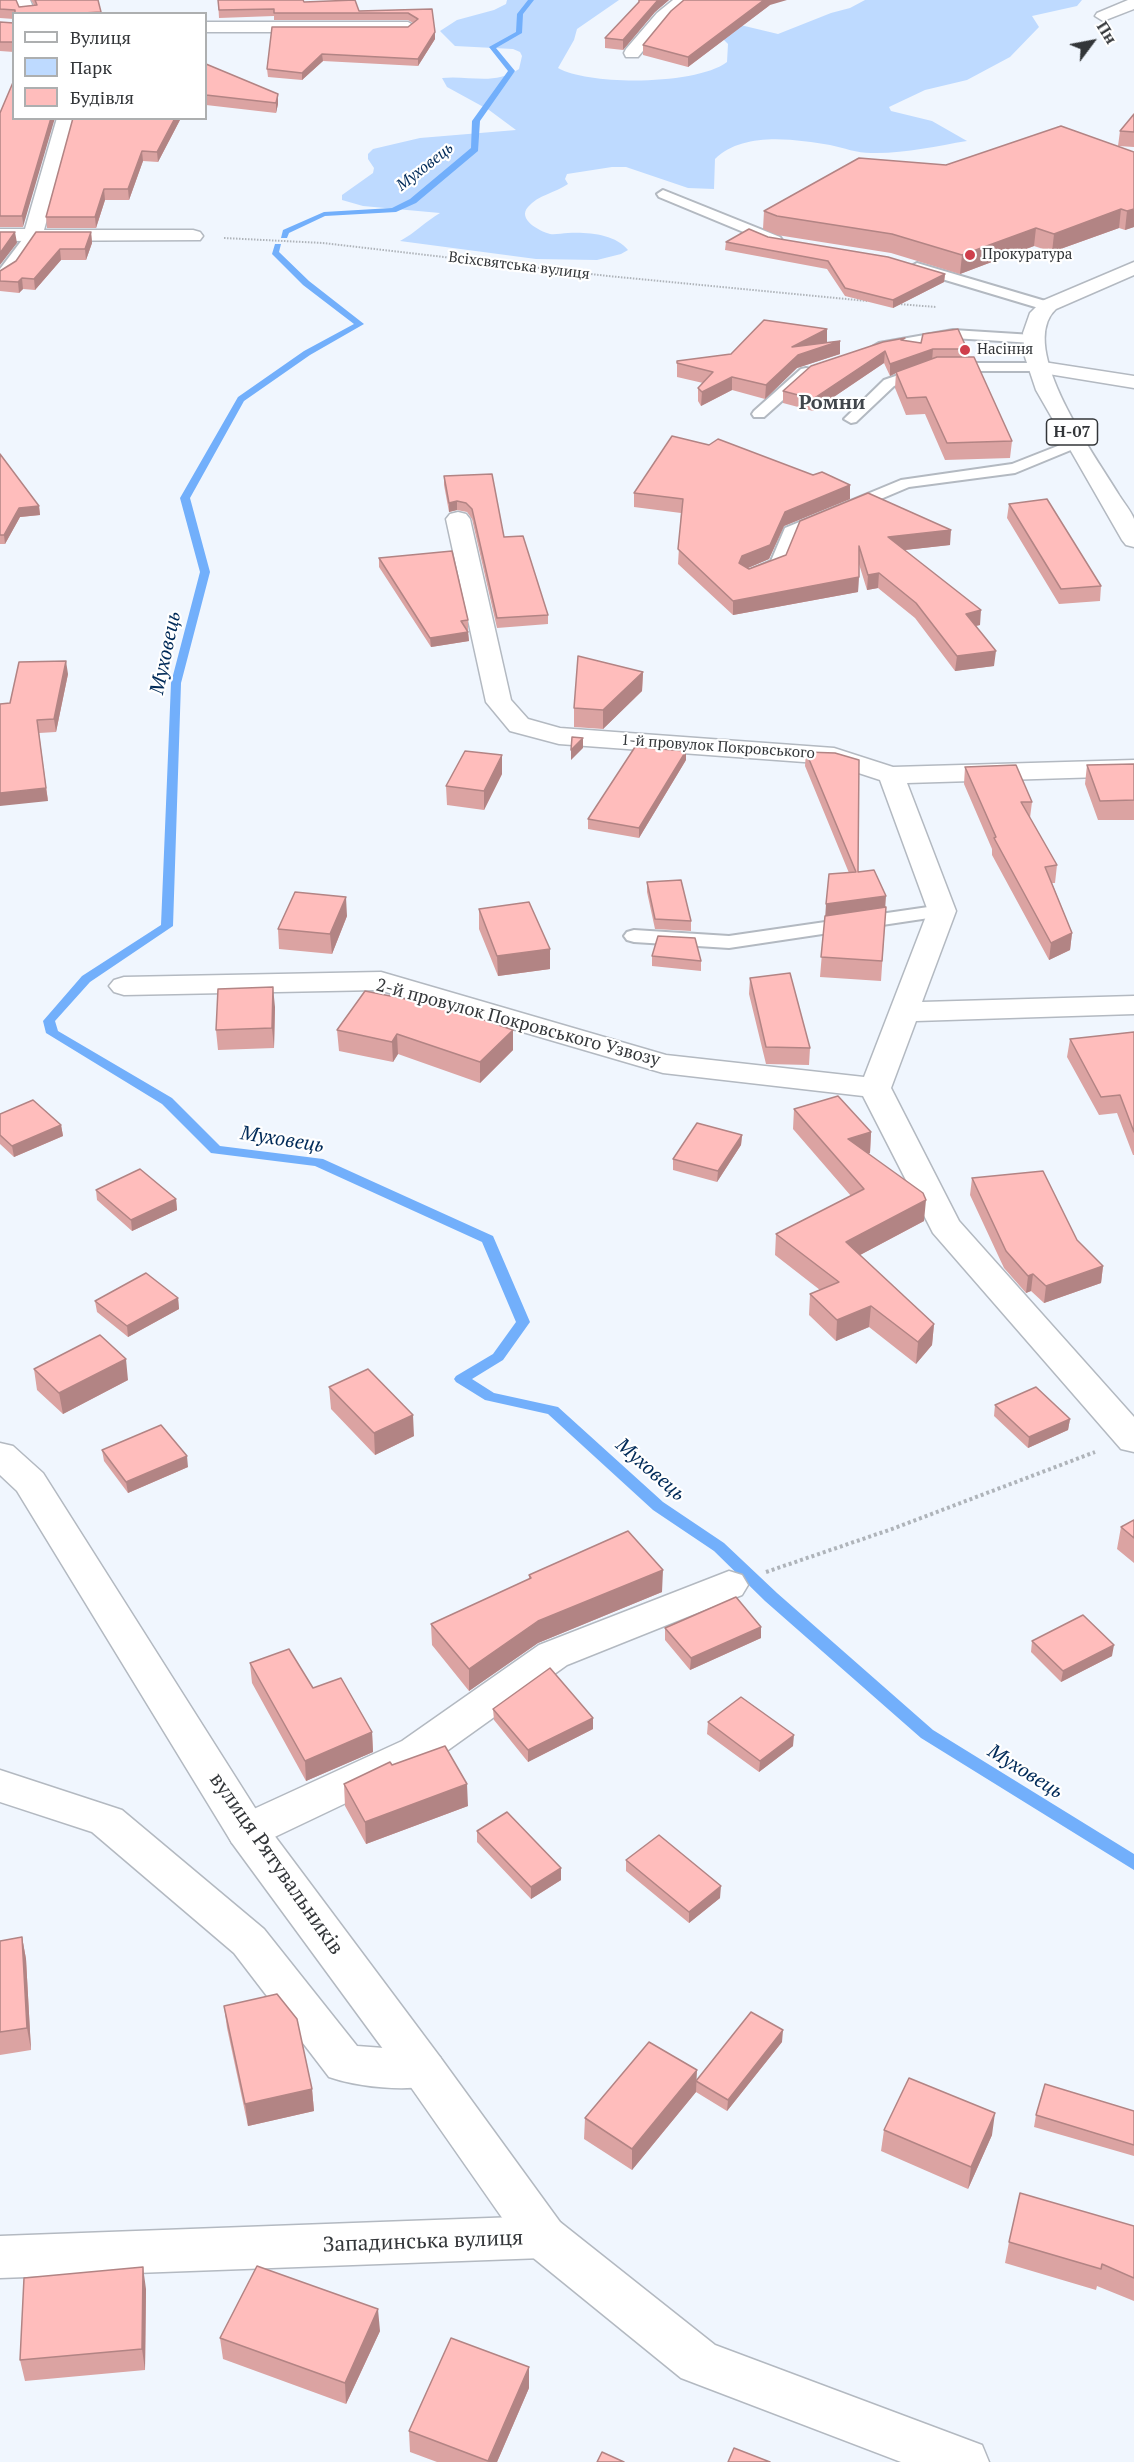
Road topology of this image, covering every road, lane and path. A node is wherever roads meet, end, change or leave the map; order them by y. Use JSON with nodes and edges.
{"nodes":[{"id":1,"x":684,"y":0,"type":"edge"},
{"id":2,"x":1134,"y":3,"type":"edge"},
{"id":3,"x":1103,"y":16,"type":"dead end"},
{"id":4,"x":207,"y":27,"type":"edge"},
{"id":5,"x":408,"y":27,"type":"edge"},
{"id":6,"x":632,"y":53,"type":"dead end"},
{"id":7,"x":65,"y":120,"type":"edge"},
{"id":8,"x":663,"y":194,"type":"dead end"},
{"id":9,"x":0,"y":235,"type":"edge"},
{"id":10,"x":33,"y":235,"type":"junction"},
{"id":11,"x":194,"y":236,"type":"joint"},
{"id":12,"x":784,"y":242,"type":"edge"},
{"id":13,"x":901,"y":262,"type":"edge"},
{"id":14,"x":1134,"y":268,"type":"edge"},
{"id":15,"x":0,"y":276,"type":"edge"},
{"id":16,"x":875,"y":302,"type":"edge"},
{"id":17,"x":898,"y":304,"type":"edge"},
{"id":18,"x":945,"y":308,"type":"dead end"},
{"id":19,"x":1043,"y":311,"type":"junction"},
{"id":20,"x":1033,"y":339,"type":"junction"},
{"id":21,"x":869,"y":351,"type":"edge"},
{"id":22,"x":1037,"y":367,"type":"junction"},
{"id":23,"x":815,"y":369,"type":"edge"},
{"id":24,"x":1134,"y":382,"type":"edge"},
{"id":25,"x":759,"y":414,"type":"dead end"},
{"id":26,"x":851,"y":419,"type":"dead end"},
{"id":27,"x":1078,"y":442,"type":"junction"},
{"id":28,"x":458,"y":519,"type":"dead end"},
{"id":29,"x":1134,"y":540,"type":"edge"},
{"id":30,"x":748,"y":576,"type":"edge"},
{"id":31,"x":1134,"y":768,"type":"edge"},
{"id":32,"x":891,"y":775,"type":"junction"},
{"id":33,"x":942,"y":911,"type":"junction"},
{"id":34,"x":634,"y":936,"type":"dead end"},
{"id":35,"x":124,"y":986,"type":"dead end"},
{"id":36,"x":1134,"y":1005,"type":"edge"},
{"id":37,"x":903,"y":1012,"type":"junction"},
{"id":38,"x":875,"y":1088,"type":"junction"},
{"id":39,"x":1133,"y":1439,"type":"edge"},
{"id":40,"x":0,"y":1455,"type":"edge"},
{"id":41,"x":783,"y":1566,"type":"dead end"},
{"id":42,"x":729,"y":1585,"type":"dead end"},
{"id":43,"x":0,"y":1786,"type":"edge"},
{"id":44,"x":247,"y":1831,"type":"junction"},
{"id":45,"x":424,"y":2070,"type":"junction"},
{"id":46,"x":543,"y":2237,"type":"junction"},
{"id":47,"x":0,"y":2257,"type":"edge"},
{"id":48,"x":964,"y":2462,"type":"edge"}],
"edges":[{"from":1,"to":6,"type":"street"},
{"from":2,"to":3,"type":"street"},
{"from":4,"to":5,"type":"street"},
{"from":7,"to":10,"type":"street"},
{"from":8,"to":12,"type":"lane"},
{"from":9,"to":10,"type":"street"},
{"from":10,"to":11,"type":"street"},
{"from":10,"to":15,"type":"lane"},
{"from":11,"to":16,"type":"path","name":"Всіхсвятська вулиця"},
{"from":13,"to":19,"type":"lane"},
{"from":14,"to":19,"type":"street"},
{"from":17,"to":18,"type":"path"},
{"from":19,"to":20,"type":"street","number":"Н-07"},
{"from":20,"to":21,"type":"lane"},
{"from":20,"to":22,"type":"street","number":"Н-07"},
{"from":22,"to":24,"type":"street"},
{"from":22,"to":26,"type":"lane"},
{"from":22,"to":27,"type":"street","number":"Н-07"},
{"from":23,"to":25,"type":"lane"},
{"from":27,"to":29,"type":"street","number":"Н-07"},
{"from":27,"to":30,"type":"lane"},
{"from":28,"to":32,"type":"street","name":"1-й провулок Покровського"},
{"from":31,"to":32,"type":"street","name":"1-й провулок Покровського"},
{"from":32,"to":33,"type":"street"},
{"from":33,"to":34,"type":"lane"},
{"from":33,"to":37,"type":"street"},
{"from":35,"to":38,"type":"street","name":"2-й провулок Покровського Узвозу"},
{"from":36,"to":37,"type":"street"},
{"from":37,"to":38,"type":"street"},
{"from":38,"to":39,"type":"street"},
{"from":39,"to":41,"type":"path"},
{"from":40,"to":44,"type":"street","name":"вулиця Рятувальників"},
{"from":42,"to":44,"type":"street"},
{"from":43,"to":45,"type":"street"},
{"from":44,"to":45,"type":"street","name":"вулиця Рятувальників"},
{"from":45,"to":46,"type":"street","name":"вулиця Рятувальників"},
{"from":46,"to":47,"type":"street","name":"Западинська вулиця"},
{"from":46,"to":48,"type":"street","name":"Западинська вулиця"}]}
